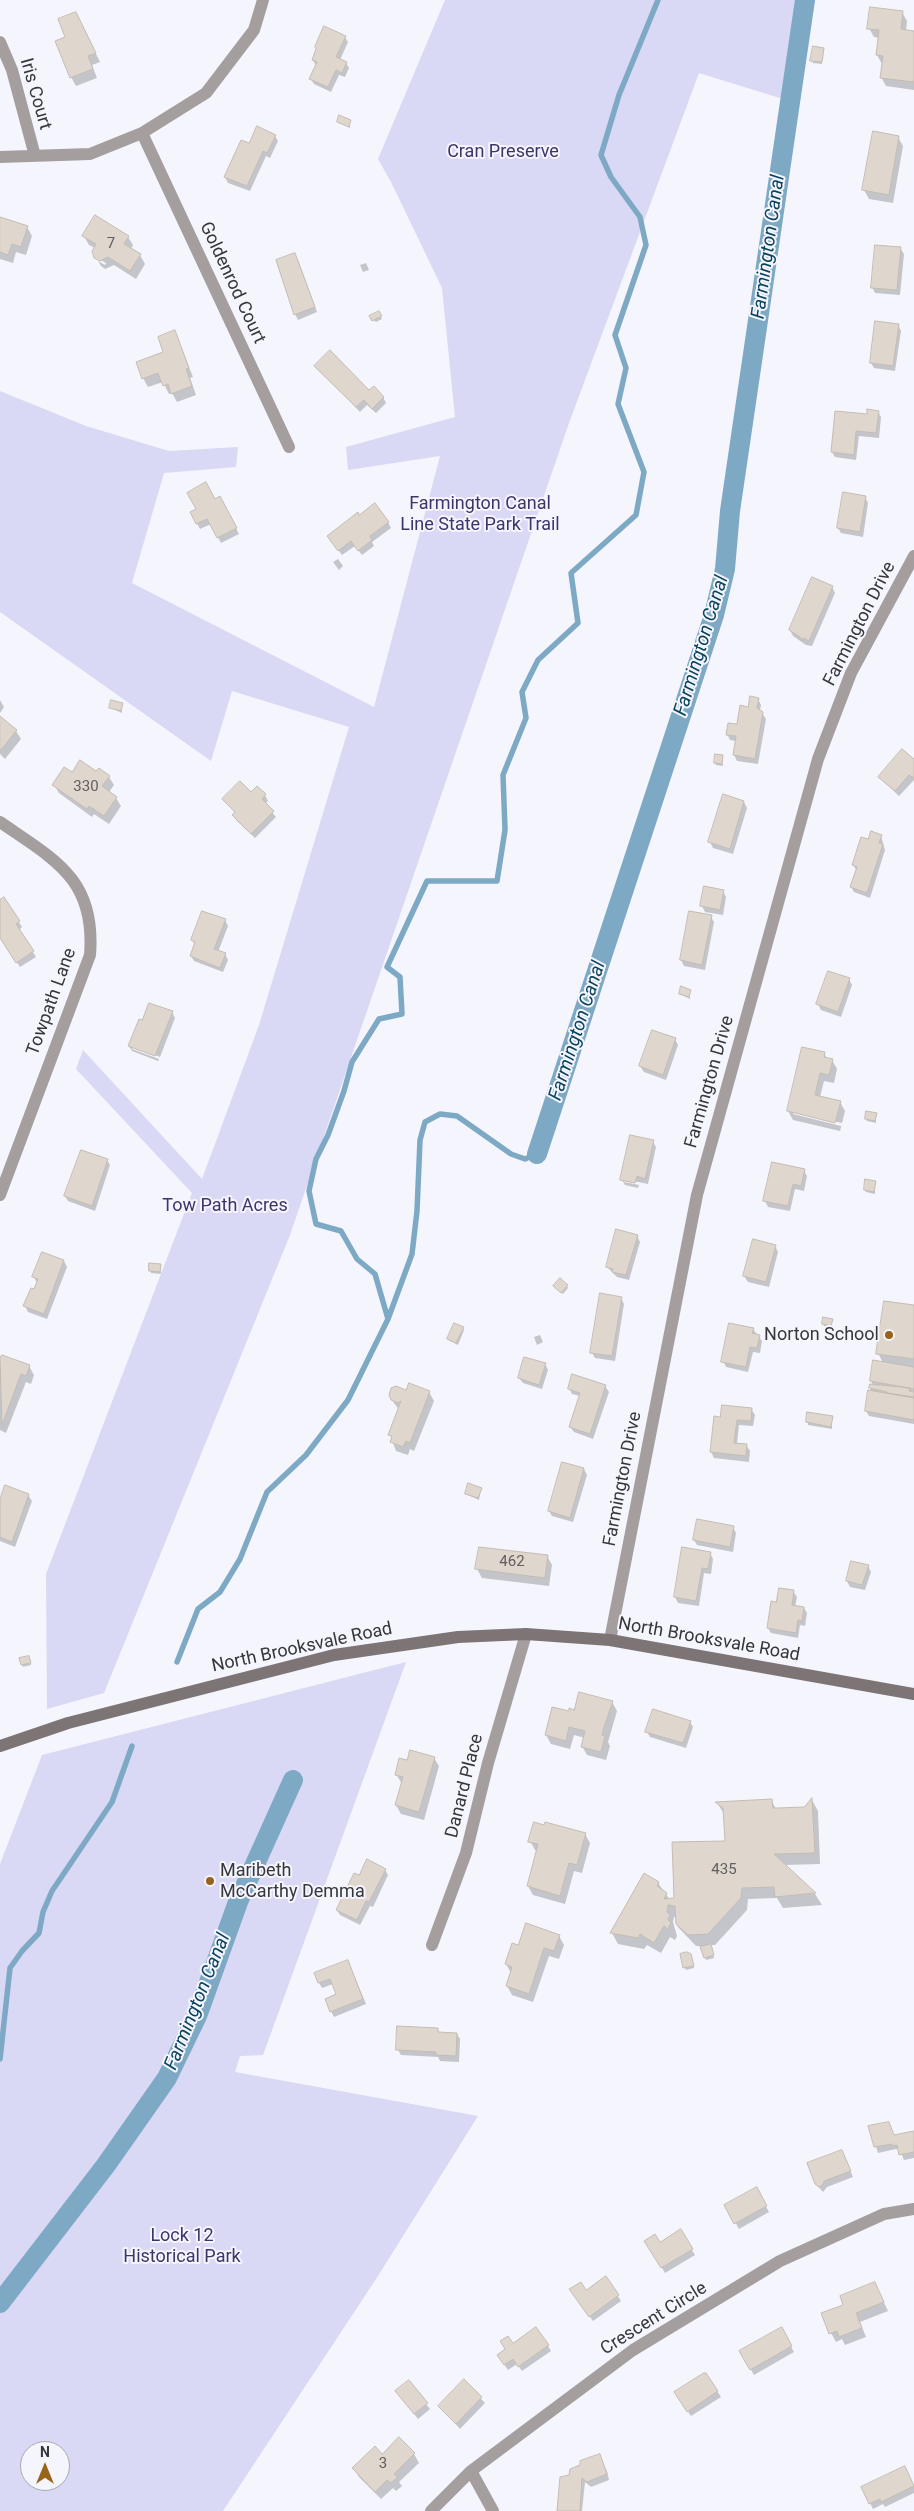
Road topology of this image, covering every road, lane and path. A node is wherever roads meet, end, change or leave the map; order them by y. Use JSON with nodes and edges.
{"nodes":[{"id":1,"x":263,"y":0,"type":"edge"},
{"id":2,"x":0,"y":42,"type":"edge"},
{"id":3,"x":142,"y":133,"type":"junction"},
{"id":4,"x":34,"y":156,"type":"junction"},
{"id":5,"x":0,"y":157,"type":"edge"},
{"id":6,"x":289,"y":447,"type":"dead end"},
{"id":7,"x":914,"y":556,"type":"edge"},
{"id":8,"x":0,"y":822,"type":"edge"},
{"id":9,"x":0,"y":1196,"type":"edge"},
{"id":10,"x":526,"y":1634,"type":"junction"},
{"id":11,"x":610,"y":1640,"type":"junction"},
{"id":12,"x":914,"y":1694,"type":"edge"},
{"id":13,"x":0,"y":1746,"type":"edge"},
{"id":14,"x":432,"y":1945,"type":"dead end"},
{"id":15,"x":914,"y":2208,"type":"edge"},
{"id":16,"x":471,"y":2471,"type":"junction"},
{"id":17,"x":430,"y":2511,"type":"edge"},
{"id":18,"x":493,"y":2511,"type":"edge"}],
"edges":[{"from":1,"to":3,"type":"street"},
{"from":2,"to":4,"type":"street","name":"Iris Court"},
{"from":3,"to":4,"type":"street"},
{"from":3,"to":6,"type":"street","name":"Goldenrod Court"},
{"from":4,"to":5,"type":"street"},
{"from":7,"to":11,"type":"street","name":"Farmington Drive"},
{"from":8,"to":9,"type":"street","name":"Towpath Lane"},
{"from":10,"to":11,"type":"main road","name":"North Brooksvale Road"},
{"from":10,"to":13,"type":"main road","name":"North Brooksvale Road"},
{"from":10,"to":14,"type":"street","name":"Danard Place"},
{"from":11,"to":12,"type":"main road","name":"North Brooksvale Road"},
{"from":15,"to":16,"type":"street","name":"Crescent Circle"},
{"from":16,"to":17,"type":"street","name":"Crescent Circle"},
{"from":16,"to":18,"type":"street"}]}
